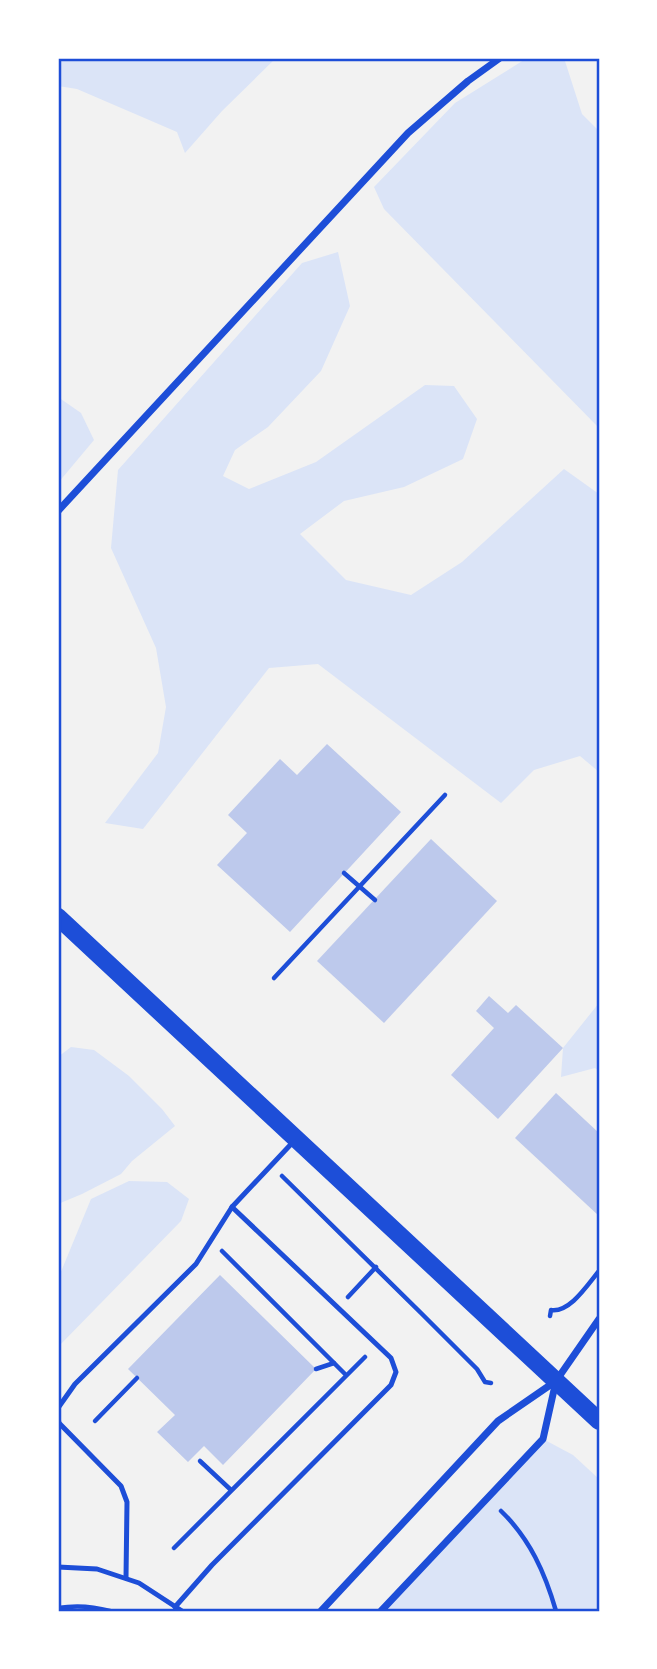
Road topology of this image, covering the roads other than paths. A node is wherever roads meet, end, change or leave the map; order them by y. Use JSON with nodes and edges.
{"nodes":[{"id":1,"x":500,"y":58,"type":"edge"},
{"id":2,"x":58,"y":511,"type":"edge"},
{"id":3,"x":58,"y":917,"type":"edge"},
{"id":4,"x":295,"y":1140,"type":"junction"},
{"id":5,"x":232,"y":1207,"type":"junction"},
{"id":6,"x":599,"y":1319,"type":"edge"},
{"id":7,"x":556,"y":1381,"type":"junction"},
{"id":8,"x":58,"y":1408,"type":"edge"},
{"id":9,"x":58,"y":1418,"type":"edge"},
{"id":10,"x":599,"y":1421,"type":"edge"},
{"id":11,"x":58,"y":1567,"type":"edge"},
{"id":12,"x":126,"y":1578,"type":"junction"},
{"id":13,"x":175,"y":1607,"type":"junction"},
{"id":14,"x":182,"y":1611,"type":"edge"},
{"id":15,"x":321,"y":1611,"type":"edge"},
{"id":16,"x":381,"y":1611,"type":"edge"}],
"edges":[{"from":1,"to":2,"type":"street"},
{"from":3,"to":4,"type":"main road"},
{"from":4,"to":5,"type":"lane"},
{"from":4,"to":7,"type":"main road"},
{"from":5,"to":8,"type":"lane"},
{"from":5,"to":13,"type":"lane"},
{"from":6,"to":7,"type":"street"},
{"from":7,"to":10,"type":"main road"},
{"from":7,"to":15,"type":"street"},
{"from":7,"to":16,"type":"street"},
{"from":9,"to":12,"type":"lane"},
{"from":11,"to":12,"type":"lane"},
{"from":12,"to":13,"type":"lane"},
{"from":13,"to":14,"type":"lane"}]}
